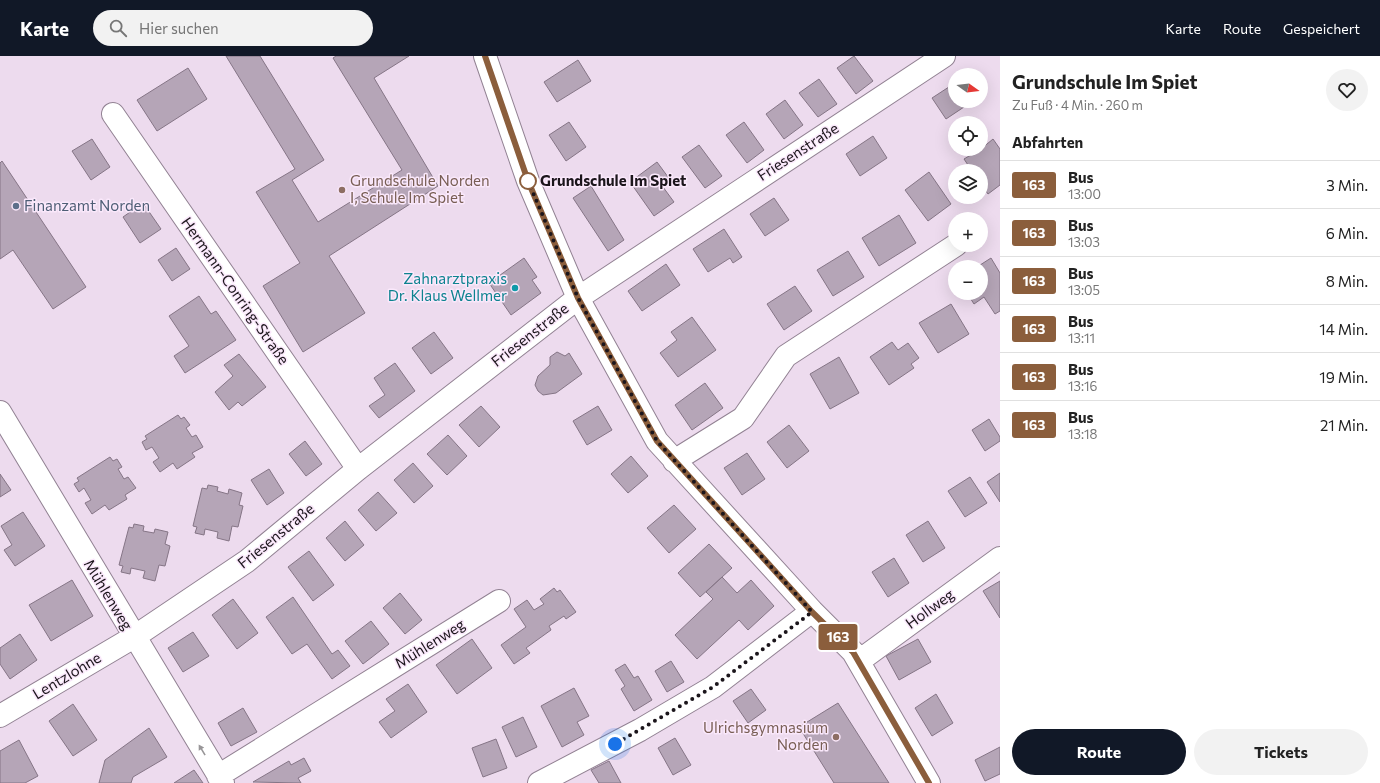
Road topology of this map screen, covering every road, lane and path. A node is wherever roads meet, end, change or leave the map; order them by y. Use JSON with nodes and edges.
{"nodes":[{"id":1,"x":485,"y":56,"type":"edge"},
{"id":2,"x":944,"y":56,"type":"edge"},
{"id":3,"x":113,"y":114,"type":"dead end"},
{"id":4,"x":948,"y":250,"type":"edge"},
{"id":5,"x":578,"y":298,"type":"junction"},
{"id":6,"x":0,"y":412,"type":"edge"},
{"id":7,"x":674,"y":461,"type":"junction"},
{"id":8,"x":358,"y":469,"type":"junction"},
{"id":9,"x":1000,"y":558,"type":"edge"},
{"id":10,"x":499,"y":601,"type":"dead end"},
{"id":11,"x":812,"y":612,"type":"junction"},
{"id":12,"x":134,"y":637,"type":"junction"},
{"id":13,"x":859,"y":661,"type":"junction"},
{"id":14,"x":0,"y":716,"type":"edge"},
{"id":15,"x":221,"y":780,"type":"edge"},
{"id":16,"x":539,"y":783,"type":"edge"},
{"id":17,"x":929,"y":783,"type":"edge"}],
"edges":[{"from":1,"to":5,"type":"street"},
{"from":2,"to":5,"type":"street","name":"Friesenstraße"},
{"from":3,"to":8,"type":"street","name":"Hermann-Conring-Straße"},
{"from":4,"to":7,"type":"street"},
{"from":5,"to":7,"type":"street"},
{"from":5,"to":8,"type":"street","name":"Friesenstraße"},
{"from":6,"to":12,"type":"street","name":"Mühlenweg"},
{"from":7,"to":11,"type":"street"},
{"from":8,"to":12,"type":"street","name":"Friesenstraße"},
{"from":9,"to":13,"type":"street","name":"Hollweg"},
{"from":10,"to":15,"type":"street","name":"Mühlenweg"},
{"from":11,"to":13,"type":"street"},
{"from":11,"to":16,"type":"street"},
{"from":12,"to":14,"type":"street","name":"Lentzlohne"},
{"from":15,"to":12,"type":"street","name":"Mühlenweg","one_way":true},
{"from":13,"to":17,"type":"street"}]}
